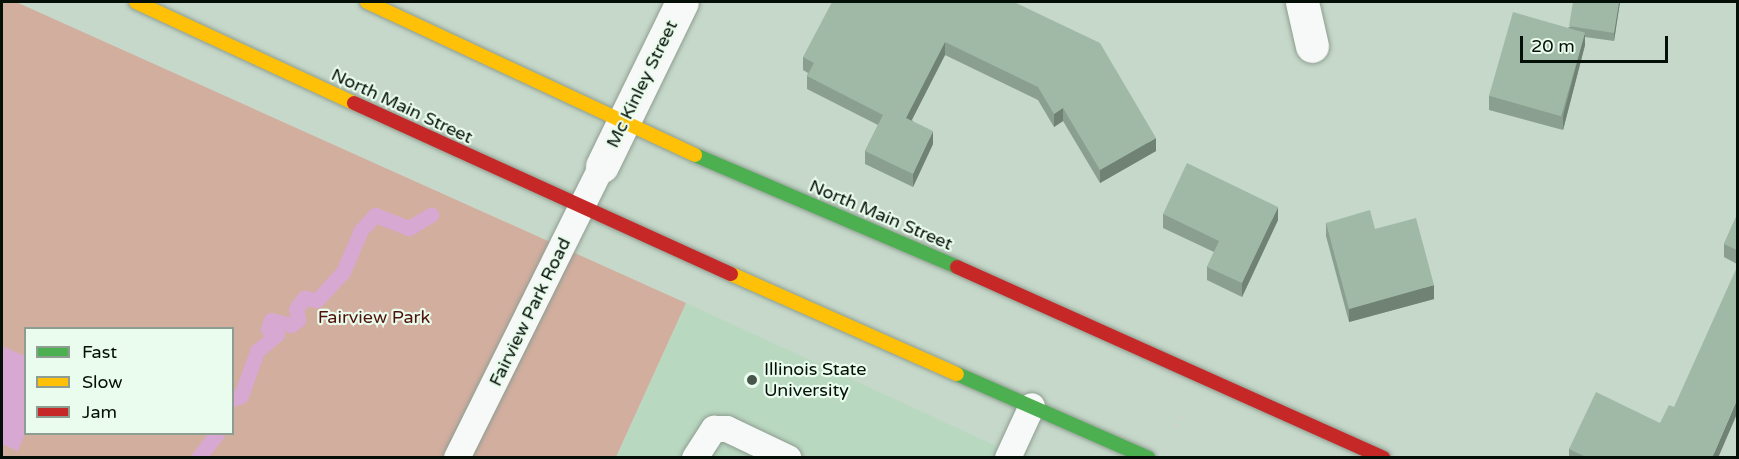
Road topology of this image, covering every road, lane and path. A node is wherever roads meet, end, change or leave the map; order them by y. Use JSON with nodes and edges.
{"nodes":[{"id":1,"x":136,"y":2,"type":"edge"},
{"id":2,"x":367,"y":2,"type":"edge"},
{"id":3,"x":682,"y":2,"type":"edge"},
{"id":4,"x":1302,"y":2,"type":"edge"},
{"id":5,"x":1312,"y":46,"type":"dead end"},
{"id":6,"x":623,"y":124,"type":"junction"},
{"id":7,"x":602,"y":166,"type":"joint"},
{"id":8,"x":581,"y":208,"type":"junction"},
{"id":9,"x":1032,"y":406,"type":"junction"},
{"id":10,"x":457,"y":458,"type":"edge"},
{"id":11,"x":695,"y":458,"type":"edge"},
{"id":12,"x":788,"y":458,"type":"edge"},
{"id":13,"x":1008,"y":458,"type":"edge"},
{"id":14,"x":1148,"y":458,"type":"edge"},
{"id":15,"x":1383,"y":458,"type":"edge"}],
"edges":[{"from":1,"to":8,"type":"main road","name":"North Main Street"},
{"from":2,"to":6,"type":"main road","name":"North Main Street"},
{"from":3,"to":6,"type":"street","name":"Mc Kinley Street"},
{"from":4,"to":5,"type":"street"},
{"from":6,"to":7,"type":"street","name":"Mc Kinley Street"},
{"from":6,"to":15,"type":"main road","name":"North Main Street"},
{"from":7,"to":8,"type":"lane","name":"Fairview Park Road"},
{"from":8,"to":9,"type":"main road","name":"North Main Street"},
{"from":8,"to":10,"type":"lane","name":"Fairview Park Road"},
{"from":9,"to":13,"type":"lane"},
{"from":9,"to":14,"type":"main road","name":"North Main Street"},
{"from":11,"to":12,"type":"lane"}]}
